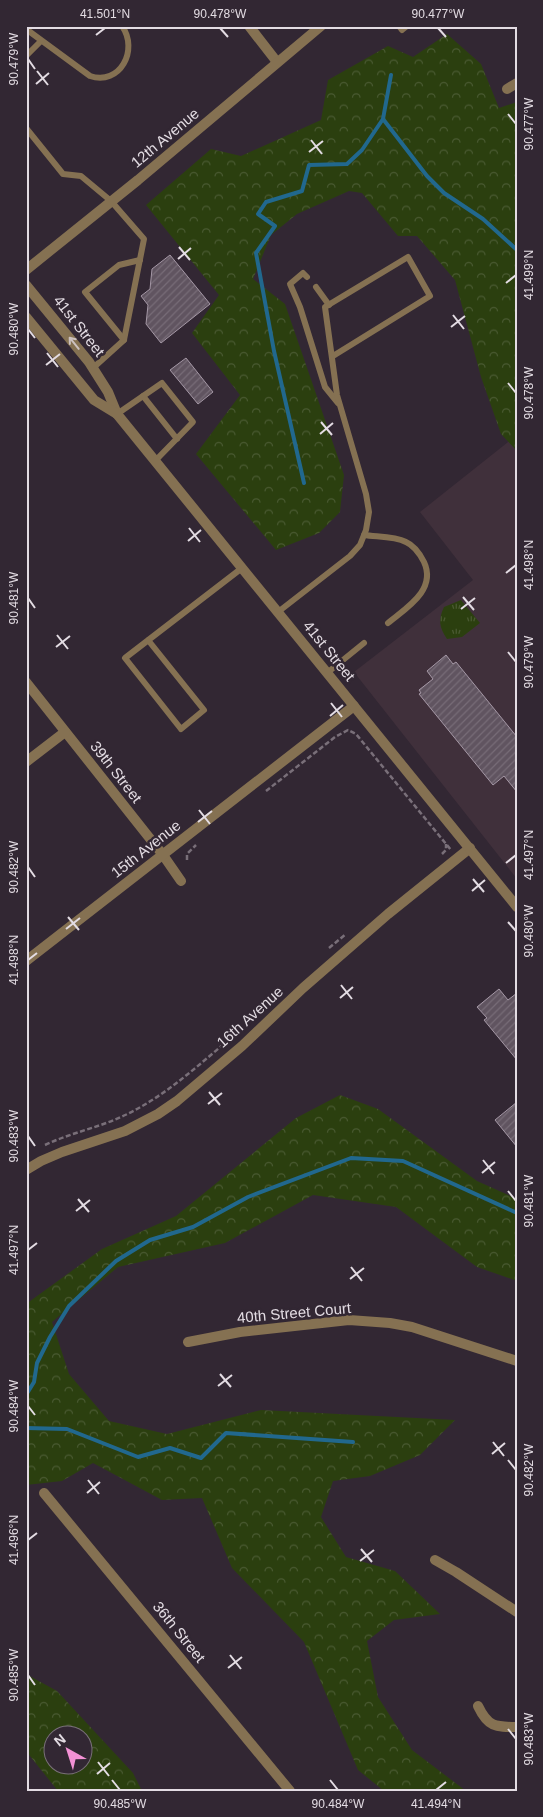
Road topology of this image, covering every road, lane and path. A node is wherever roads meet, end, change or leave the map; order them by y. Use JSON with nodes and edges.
{"nodes":[{"id":1,"x":122,"y":26,"type":"edge"},
{"id":2,"x":249,"y":26,"type":"edge"},
{"id":3,"x":321,"y":26,"type":"edge"},
{"id":4,"x":398,"y":26,"type":"edge"},
{"id":5,"x":407,"y":26,"type":"edge"},
{"id":6,"x":26,"y":30,"type":"edge"},
{"id":7,"x":42,"y":41,"type":"junction"},
{"id":8,"x":26,"y":56,"type":"edge"},
{"id":9,"x":277,"y":62,"type":"junction"},
{"id":10,"x":517,"y":83,"type":"edge"},
{"id":11,"x":507,"y":89,"type":"dead end"},
{"id":12,"x":26,"y":128,"type":"edge"},
{"id":13,"x":111,"y":201,"type":"junction"},
{"id":14,"x":140,"y":260,"type":"junction"},
{"id":15,"x":26,"y":270,"type":"edge"},
{"id":16,"x":307,"y":277,"type":"dead end"},
{"id":17,"x":26,"y":285,"type":"edge"},
{"id":18,"x":316,"y":287,"type":"dead end"},
{"id":19,"x":329,"y":305,"type":"junction"},
{"id":20,"x":26,"y":317,"type":"edge"},
{"id":21,"x":124,"y":340,"type":"junction"},
{"id":22,"x":332,"y":356,"type":"junction"},
{"id":23,"x":93,"y":368,"type":"junction"},
{"id":24,"x":143,"y":396,"type":"junction"},
{"id":25,"x":341,"y":406,"type":"junction"},
{"id":26,"x":117,"y":414,"type":"junction"},
{"id":27,"x":177,"y":439,"type":"junction"},
{"id":28,"x":155,"y":461,"type":"junction"},
{"id":29,"x":364,"y":535,"type":"junction"},
{"id":30,"x":242,"y":568,"type":"junction"},
{"id":31,"x":278,"y":612,"type":"junction"},
{"id":32,"x":388,"y":622,"type":"dead end"},
{"id":33,"x":148,"y":640,"type":"junction"},
{"id":34,"x":364,"y":643,"type":"dead end"},
{"id":35,"x":327,"y":673,"type":"junction"},
{"id":36,"x":26,"y":682,"type":"edge"},
{"id":37,"x":354,"y":706,"type":"junction"},
{"id":38,"x":65,"y":732,"type":"junction"},
{"id":39,"x":26,"y":762,"type":"edge"},
{"id":40,"x":265,"y":792,"type":"dead end"},
{"id":41,"x":202,"y":840,"type":"dead end"},
{"id":42,"x":446,"y":844,"type":"junction"},
{"id":43,"x":470,"y":848,"type":"junction"},
{"id":44,"x":451,"y":850,"type":"dead end"},
{"id":45,"x":163,"y":855,"type":"junction"},
{"id":46,"x":438,"y":857,"type":"dead end"},
{"id":47,"x":187,"y":860,"type":"dead end"},
{"id":48,"x":181,"y":881,"type":"dead end"},
{"id":49,"x":517,"y":907,"type":"edge"},
{"id":50,"x":352,"y":929,"type":"dead end"},
{"id":51,"x":325,"y":951,"type":"dead end"},
{"id":52,"x":26,"y":961,"type":"edge"},
{"id":53,"x":228,"y":1041,"type":"dead end"},
{"id":54,"x":38,"y":1149,"type":"dead end"},
{"id":55,"x":26,"y":1170,"type":"edge"},
{"id":56,"x":188,"y":1342,"type":"dead end"},
{"id":57,"x":517,"y":1361,"type":"edge"},
{"id":58,"x":44,"y":1493,"type":"dead end"},
{"id":59,"x":435,"y":1560,"type":"dead end"},
{"id":60,"x":517,"y":1612,"type":"edge"},
{"id":61,"x":478,"y":1706,"type":"dead end"},
{"id":62,"x":517,"y":1727,"type":"edge"},
{"id":63,"x":290,"y":1791,"type":"edge"}],
"edges":[{"from":1,"to":7,"type":"lane"},
{"from":2,"to":9,"type":"street"},
{"from":3,"to":9,"type":"street","name":"12th Avenue"},
{"from":4,"to":5,"type":"lane"},
{"from":6,"to":7,"type":"lane"},
{"from":7,"to":8,"type":"lane"},
{"from":9,"to":13,"type":"street","name":"12th Avenue"},
{"from":10,"to":11,"type":"street"},
{"from":12,"to":13,"type":"lane"},
{"from":13,"to":14,"type":"lane"},
{"from":13,"to":15,"type":"street","name":"12th Avenue"},
{"from":14,"to":21,"type":"lane"},
{"from":14,"to":21,"type":"lane"},
{"from":16,"to":25,"type":"lane"},
{"from":23,"to":17,"type":"street","name":"41st Street","one_way":true},
{"from":18,"to":19,"type":"lane"},
{"from":19,"to":22,"type":"lane"},
{"from":19,"to":22,"type":"lane"},
{"from":20,"to":26,"type":"street","name":"41st Street"},
{"from":21,"to":23,"type":"lane"},
{"from":22,"to":25,"type":"lane"},
{"from":23,"to":26,"type":"street","name":"41st Street"},
{"from":24,"to":26,"type":"lane"},
{"from":24,"to":27,"type":"lane"},
{"from":24,"to":27,"type":"lane"},
{"from":25,"to":29,"type":"lane"},
{"from":26,"to":28,"type":"street","name":"41st Street"},
{"from":27,"to":28,"type":"lane"},
{"from":28,"to":30,"type":"street","name":"41st Street"},
{"from":29,"to":31,"type":"lane"},
{"from":29,"to":32,"type":"lane"},
{"from":30,"to":31,"type":"street","name":"41st Street"},
{"from":30,"to":33,"type":"lane"},
{"from":31,"to":35,"type":"street","name":"41st Street"},
{"from":33,"to":33,"type":"lane"},
{"from":34,"to":35,"type":"lane"},
{"from":35,"to":37,"type":"street","name":"41st Street"},
{"from":36,"to":38,"type":"street","name":"39th Street"},
{"from":37,"to":43,"type":"street","name":"41st Street"},
{"from":37,"to":45,"type":"street","name":"15th Avenue"},
{"from":38,"to":39,"type":"street"},
{"from":38,"to":45,"type":"street","name":"39th Street"},
{"from":40,"to":42,"type":"path"},
{"from":41,"to":47,"type":"path"},
{"from":42,"to":44,"type":"path"},
{"from":42,"to":46,"type":"path"},
{"from":43,"to":49,"type":"street","name":"41st Street"},
{"from":43,"to":55,"type":"street","name":"16th Avenue"},
{"from":45,"to":48,"type":"street","name":"39th Street"},
{"from":45,"to":52,"type":"street","name":"15th Avenue"},
{"from":50,"to":51,"type":"path"},
{"from":53,"to":54,"type":"path"},
{"from":56,"to":57,"type":"street","name":"40th Street Court"},
{"from":58,"to":63,"type":"street","name":"36th Street"},
{"from":59,"to":60,"type":"street"},
{"from":61,"to":62,"type":"street"}]}
